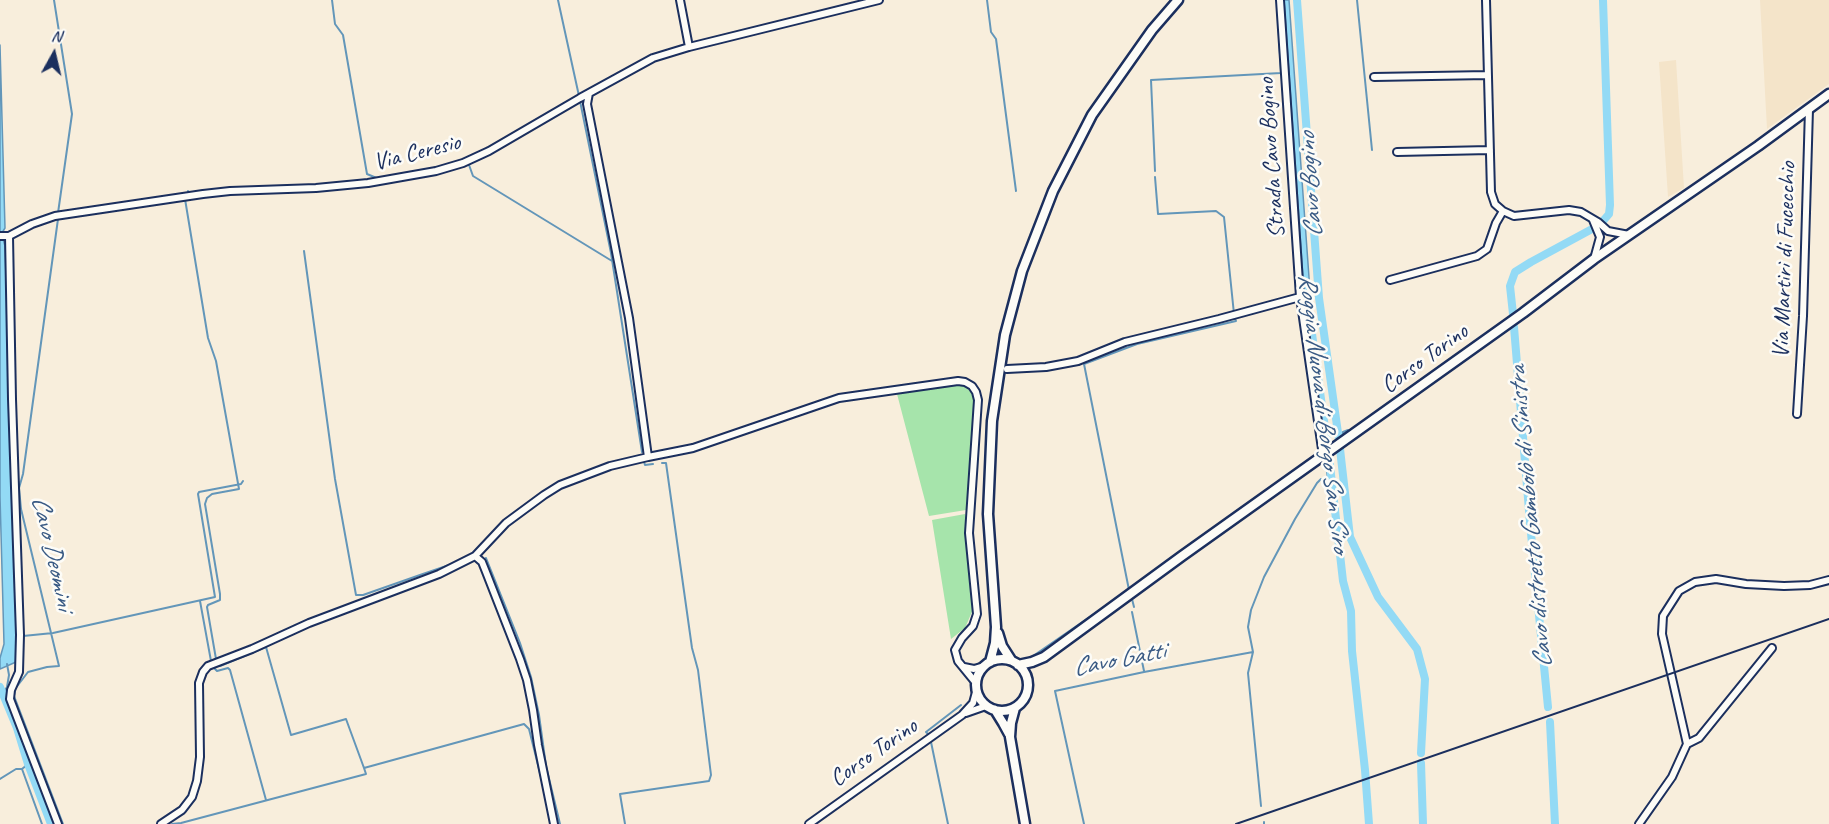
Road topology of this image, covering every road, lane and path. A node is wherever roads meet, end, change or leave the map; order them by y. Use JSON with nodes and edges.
{"nodes":[{"id":1,"x":680,"y":0,"type":"edge"},
{"id":2,"x":879,"y":0,"type":"edge"},
{"id":3,"x":1178,"y":0,"type":"edge"},
{"id":4,"x":1280,"y":0,"type":"edge"},
{"id":5,"x":1486,"y":0,"type":"edge"},
{"id":6,"x":689,"y":47,"type":"junction"},
{"id":7,"x":1488,"y":75,"type":"junction"},
{"id":8,"x":1374,"y":77,"type":"dead end"},
{"id":9,"x":589,"y":93,"type":"junction"},
{"id":10,"x":1829,"y":94,"type":"edge"},
{"id":11,"x":1809,"y":109,"type":"junction"},
{"id":12,"x":1490,"y":150,"type":"junction"},
{"id":13,"x":1397,"y":152,"type":"dead end"},
{"id":14,"x":1503,"y":212,"type":"junction"},
{"id":15,"x":1593,"y":220,"type":"junction"},
{"id":16,"x":1608,"y":231,"type":"junction"},
{"id":17,"x":1629,"y":235,"type":"junction"},
{"id":18,"x":4,"y":236,"type":"edge"},
{"id":19,"x":1600,"y":237,"type":"junction"},
{"id":20,"x":1612,"y":247,"type":"junction"},
{"id":21,"x":1594,"y":259,"type":"junction"},
{"id":22,"x":1390,"y":280,"type":"dead end"},
{"id":23,"x":1300,"y":297,"type":"junction"},
{"id":24,"x":1007,"y":369,"type":"dead end"},
{"id":25,"x":1797,"y":414,"type":"dead end"},
{"id":26,"x":1327,"y":453,"type":"junction"},
{"id":27,"x":648,"y":456,"type":"junction"},
{"id":28,"x":476,"y":556,"type":"junction"},
{"id":29,"x":1829,"y":580,"type":"edge"},
{"id":30,"x":996,"y":627,"type":"junction"},
{"id":31,"x":1772,"y":648,"type":"dead end"},
{"id":32,"x":1044,"y":657,"type":"junction"},
{"id":33,"x":1015,"y":663,"type":"junction"},
{"id":34,"x":987,"y":664,"type":"junction"},
{"id":35,"x":964,"y":667,"type":"junction"},
{"id":36,"x":1028,"y":682,"type":"junction"},
{"id":37,"x":976,"y":688,"type":"junction"},
{"id":38,"x":990,"y":708,"type":"junction"},
{"id":39,"x":1015,"y":708,"type":"junction"},
{"id":40,"x":962,"y":715,"type":"junction"},
{"id":41,"x":1010,"y":737,"type":"junction"},
{"id":42,"x":1687,"y":744,"type":"junction"},
{"id":43,"x":58,"y":824,"type":"edge"},
{"id":44,"x":161,"y":824,"type":"edge"},
{"id":45,"x":554,"y":824,"type":"edge"},
{"id":46,"x":809,"y":824,"type":"edge"},
{"id":47,"x":1025,"y":824,"type":"edge"},
{"id":48,"x":1639,"y":824,"type":"edge"}],
"edges":[{"from":1,"to":6,"type":"street"},
{"from":2,"to":6,"type":"street","name":"Via Ceresio"},
{"from":3,"to":30,"type":"main road"},
{"from":4,"to":23,"type":"street","name":"Strada Cavo Bogino"},
{"from":5,"to":7,"type":"street"},
{"from":6,"to":9,"type":"street","name":"Via Ceresio"},
{"from":7,"to":8,"type":"street"},
{"from":7,"to":12,"type":"street"},
{"from":9,"to":18,"type":"street","name":"Via Ceresio"},
{"from":9,"to":27,"type":"street"},
{"from":10,"to":11,"type":"main road","name":"Corso Torino"},
{"from":11,"to":17,"type":"main road","name":"Corso Torino"},
{"from":11,"to":25,"type":"street","name":"Via Martiri di Fucecchio"},
{"from":12,"to":13,"type":"street"},
{"from":12,"to":14,"type":"street"},
{"from":14,"to":15,"type":"street"},
{"from":14,"to":22,"type":"street"},
{"from":15,"to":16,"type":"street"},
{"from":15,"to":19,"type":"street"},
{"from":16,"to":17,"type":"street"},
{"from":16,"to":20,"type":"street"},
{"from":17,"to":20,"type":"main road","name":"Corso Torino"},
{"from":18,"to":43,"type":"street","name":"Via Ceresio"},
{"from":19,"to":20,"type":"street"},
{"from":19,"to":21,"type":"street"},
{"from":20,"to":21,"type":"main road","name":"Corso Torino"},
{"from":21,"to":26,"type":"main road","name":"Corso Torino"},
{"from":23,"to":24,"type":"street"},
{"from":23,"to":26,"type":"street","name":"Strada Cavo Bogino"},
{"from":26,"to":32,"type":"main road","name":"Corso Torino"},
{"from":27,"to":28,"type":"street"},
{"from":27,"to":35,"type":"street"},
{"from":28,"to":44,"type":"street"},
{"from":28,"to":45,"type":"street"},
{"from":29,"to":42,"type":"street"},
{"from":30,"to":33,"type":"main road"},
{"from":30,"to":34,"type":"main road"},
{"from":31,"to":42,"type":"street"},
{"from":32,"to":33,"type":"main road","name":"Corso Torino"},
{"from":32,"to":36,"type":"main road","name":"Corso Torino"},
{"from":33,"to":34,"type":"main road"},
{"from":33,"to":36,"type":"main road"},
{"from":34,"to":35,"type":"street"},
{"from":34,"to":37,"type":"main road"},
{"from":35,"to":37,"type":"street"},
{"from":36,"to":39,"type":"main road"},
{"from":37,"to":38,"type":"main road"},
{"from":37,"to":40,"type":"street","name":"Corso Torino"},
{"from":38,"to":39,"type":"main road"},
{"from":38,"to":40,"type":"street","name":"Corso Torino"},
{"from":38,"to":41,"type":"main road"},
{"from":39,"to":41,"type":"main road"},
{"from":40,"to":46,"type":"street","name":"Corso Torino"},
{"from":41,"to":47,"type":"main road"},
{"from":42,"to":48,"type":"street"}]}
